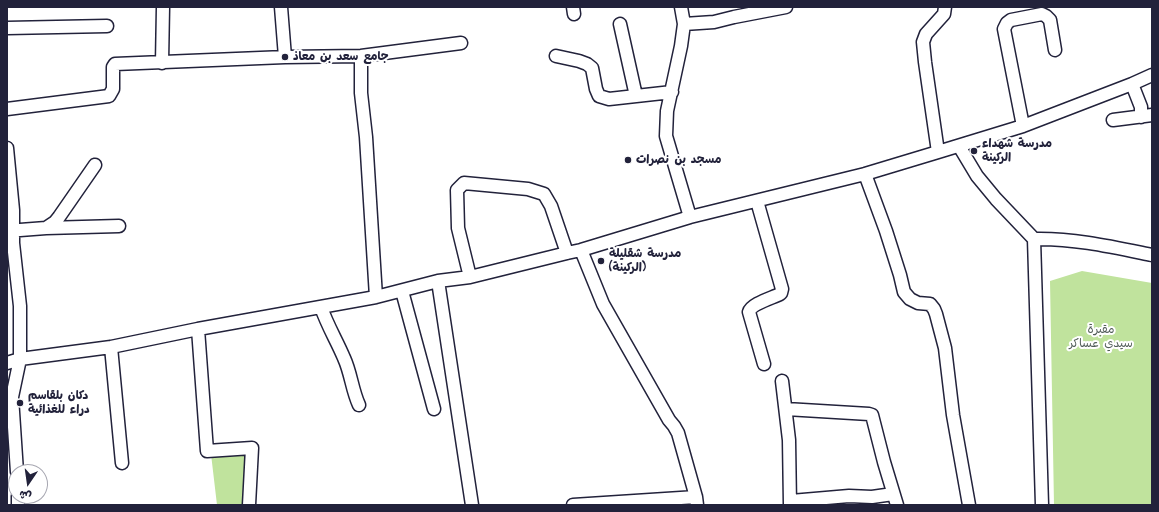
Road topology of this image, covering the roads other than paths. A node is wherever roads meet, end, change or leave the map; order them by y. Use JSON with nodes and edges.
{"nodes":[{"id":1,"x":163,"y":7,"type":"edge"},
{"id":2,"x":281,"y":7,"type":"edge"},
{"id":3,"x":681,"y":7,"type":"edge"},
{"id":4,"x":786,"y":7,"type":"edge"},
{"id":5,"x":945,"y":7,"type":"edge"},
{"id":6,"x":620,"y":24,"type":"dead end"},
{"id":7,"x":684,"y":24,"type":"junction"},
{"id":8,"x":107,"y":26,"type":"dead end"},
{"id":9,"x":7,"y":28,"type":"edge"},
{"id":10,"x":461,"y":43,"type":"dead end"},
{"id":11,"x":1055,"y":50,"type":"dead end"},
{"id":12,"x":361,"y":56,"type":"junction"},
{"id":13,"x":556,"y":56,"type":"dead end"},
{"id":14,"x":285,"y":57,"type":"junction"},
{"id":15,"x":162,"y":63,"type":"junction"},
{"id":16,"x":1152,"y":75,"type":"edge"},
{"id":17,"x":1132,"y":84,"type":"junction"},
{"id":18,"x":672,"y":92,"type":"junction"},
{"id":19,"x":636,"y":96,"type":"junction"},
{"id":20,"x":7,"y":109,"type":"edge"},
{"id":21,"x":1146,"y":116,"type":"edge"},
{"id":22,"x":1112,"y":120,"type":"dead end"},
{"id":23,"x":1023,"y":126,"type":"junction"},
{"id":24,"x":959,"y":146,"type":"junction"},
{"id":25,"x":7,"y":148,"type":"edge"},
{"id":26,"x":938,"y":152,"type":"junction"},
{"id":27,"x":95,"y":165,"type":"dead end"},
{"id":28,"x":865,"y":174,"type":"junction"},
{"id":29,"x":757,"y":201,"type":"junction"},
{"id":30,"x":690,"y":217,"type":"junction"},
{"id":31,"x":120,"y":226,"type":"dead end"},
{"id":32,"x":46,"y":228,"type":"junction"},
{"id":33,"x":9,"y":230,"type":"edge"},
{"id":34,"x":1034,"y":239,"type":"junction"},
{"id":35,"x":12,"y":247,"type":"edge"},
{"id":36,"x":581,"y":250,"type":"junction"},
{"id":37,"x":566,"y":253,"type":"junction"},
{"id":38,"x":1152,"y":255,"type":"edge"},
{"id":39,"x":470,"y":277,"type":"junction"},
{"id":40,"x":438,"y":282,"type":"junction"},
{"id":41,"x":402,"y":291,"type":"junction"},
{"id":42,"x":376,"y":297,"type":"junction"},
{"id":43,"x":321,"y":307,"type":"junction"},
{"id":44,"x":198,"y":329,"type":"junction"},
{"id":45,"x":111,"y":346,"type":"junction"},
{"id":46,"x":20,"y":359,"type":"junction"},
{"id":47,"x":7,"y":363,"type":"edge"},
{"id":48,"x":764,"y":364,"type":"dead end"},
{"id":49,"x":782,"y":381,"type":"dead end"},
{"id":50,"x":360,"y":405,"type":"dead end"},
{"id":51,"x":434,"y":410,"type":"dead end"},
{"id":52,"x":786,"y":410,"type":"junction"},
{"id":53,"x":16,"y":464,"type":"edge"},
{"id":54,"x":122,"y":464,"type":"dead end"},
{"id":55,"x":895,"y":499,"type":"edge"},
{"id":56,"x":696,"y":501,"type":"edge"},
{"id":57,"x":790,"y":503,"type":"edge"},
{"id":58,"x":249,"y":505,"type":"edge"},
{"id":59,"x":472,"y":505,"type":"edge"},
{"id":60,"x":573,"y":505,"type":"edge"},
{"id":61,"x":969,"y":505,"type":"edge"},
{"id":62,"x":1042,"y":505,"type":"edge"}],
"edges":[{"from":1,"to":15,"type":"street"},
{"from":2,"to":14,"type":"street"},
{"from":3,"to":7,"type":"street"},
{"from":4,"to":7,"type":"street"},
{"from":5,"to":26,"type":"street"},
{"from":6,"to":19,"type":"street"},
{"from":7,"to":18,"type":"street"},
{"from":8,"to":9,"type":"street"},
{"from":10,"to":12,"type":"street"},
{"from":11,"to":23,"type":"street"},
{"from":12,"to":14,"type":"street"},
{"from":12,"to":42,"type":"street"},
{"from":13,"to":19,"type":"street"},
{"from":14,"to":15,"type":"street"},
{"from":15,"to":20,"type":"street"},
{"from":16,"to":17,"type":"street"},
{"from":17,"to":21,"type":"street"},
{"from":17,"to":23,"type":"street"},
{"from":18,"to":19,"type":"street"},
{"from":18,"to":30,"type":"street"},
{"from":21,"to":22,"type":"street"},
{"from":23,"to":24,"type":"street"},
{"from":24,"to":26,"type":"street"},
{"from":24,"to":34,"type":"street"},
{"from":25,"to":33,"type":"street"},
{"from":26,"to":28,"type":"street"},
{"from":27,"to":32,"type":"street"},
{"from":28,"to":29,"type":"street"},
{"from":28,"to":61,"type":"street"},
{"from":29,"to":30,"type":"street"},
{"from":29,"to":48,"type":"street"},
{"from":30,"to":36,"type":"street"},
{"from":31,"to":32,"type":"street"},
{"from":32,"to":33,"type":"street"},
{"from":33,"to":35,"type":"street"},
{"from":34,"to":38,"type":"street"},
{"from":34,"to":62,"type":"street"},
{"from":35,"to":46,"type":"street"},
{"from":36,"to":37,"type":"street"},
{"from":36,"to":56,"type":"street"},
{"from":37,"to":39,"type":"street"},
{"from":37,"to":39,"type":"street"},
{"from":39,"to":40,"type":"street"},
{"from":40,"to":41,"type":"street"},
{"from":40,"to":59,"type":"street"},
{"from":41,"to":42,"type":"street"},
{"from":41,"to":51,"type":"street"},
{"from":42,"to":43,"type":"street"},
{"from":43,"to":44,"type":"street"},
{"from":43,"to":50,"type":"street"},
{"from":44,"to":45,"type":"street"},
{"from":44,"to":58,"type":"street"},
{"from":45,"to":46,"type":"street"},
{"from":45,"to":54,"type":"street"},
{"from":46,"to":47,"type":"street"},
{"from":46,"to":53,"type":"street"},
{"from":49,"to":52,"type":"street"},
{"from":52,"to":55,"type":"street"},
{"from":52,"to":57,"type":"street"},
{"from":55,"to":57,"type":"street"},
{"from":56,"to":60,"type":"street"}]}
